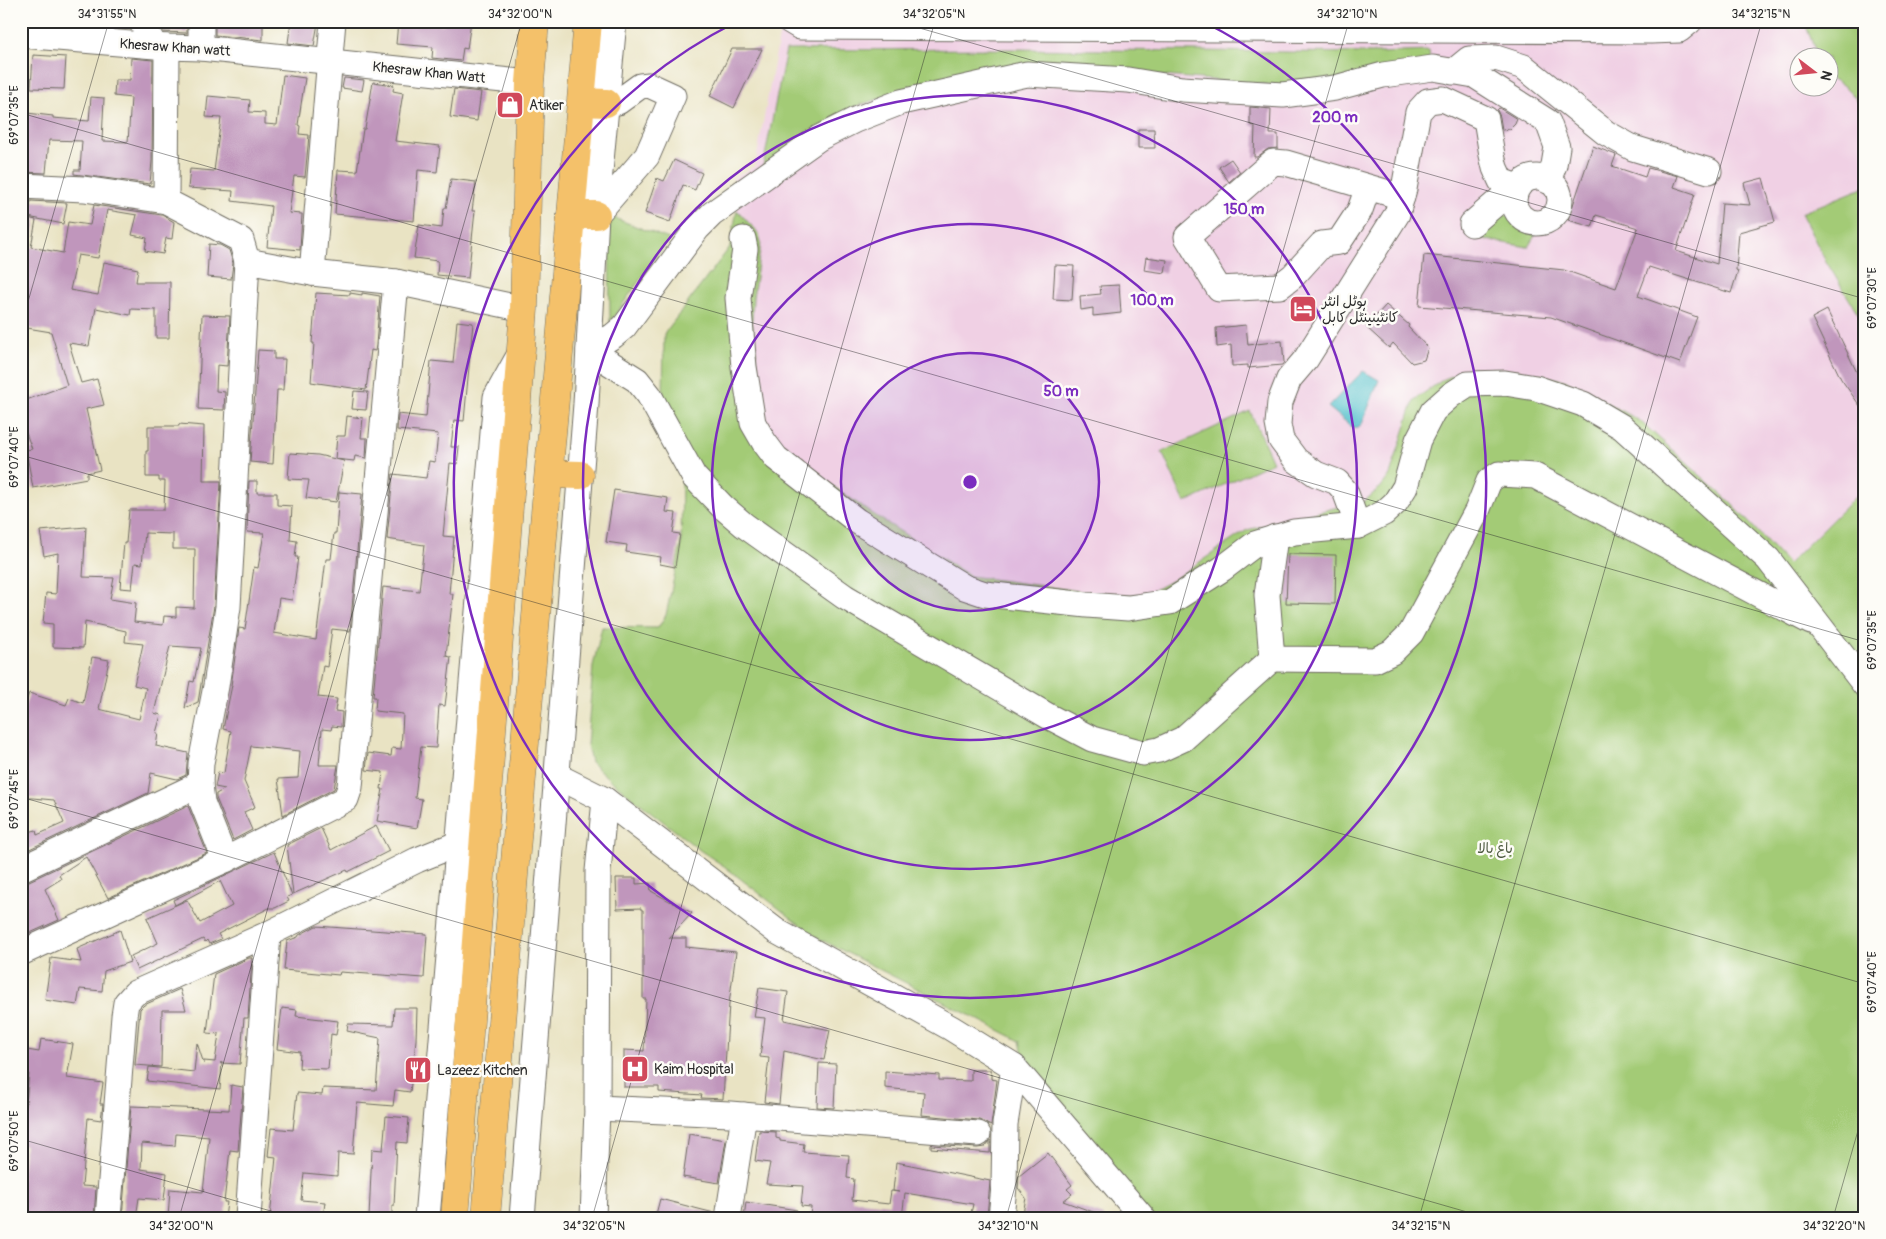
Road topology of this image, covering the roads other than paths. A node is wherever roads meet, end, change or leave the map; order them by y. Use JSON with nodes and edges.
{"nodes":[{"id":1,"x":141,"y":21,"type":"edge"},
{"id":2,"x":201,"y":21,"type":"edge"},
{"id":3,"x":333,"y":21,"type":"edge"},
{"id":4,"x":535,"y":21,"type":"edge"},
{"id":5,"x":588,"y":21,"type":"edge"},
{"id":6,"x":614,"y":21,"type":"edge"},
{"id":7,"x":790,"y":21,"type":"edge"},
{"id":8,"x":1690,"y":21,"type":"edge"},
{"id":9,"x":1488,"y":26,"type":"edge"},
{"id":10,"x":21,"y":35,"type":"edge"},
{"id":11,"x":161,"y":46,"type":"junction"},
{"id":12,"x":201,"y":48,"type":"junction"},
{"id":13,"x":329,"y":61,"type":"junction"},
{"id":14,"x":1453,"y":72,"type":"junction"},
{"id":15,"x":530,"y":83,"type":"junction"},
{"id":16,"x":594,"y":102,"type":"junction"},
{"id":17,"x":1709,"y":171,"type":"dead end"},
{"id":18,"x":1548,"y":180,"type":"junction"},
{"id":19,"x":21,"y":186,"type":"edge"},
{"id":20,"x":1368,"y":187,"type":"junction"},
{"id":21,"x":1516,"y":191,"type":"junction"},
{"id":22,"x":1402,"y":197,"type":"junction"},
{"id":23,"x":166,"y":201,"type":"junction"},
{"id":24,"x":584,"y":215,"type":"junction"},
{"id":25,"x":1472,"y":224,"type":"dead end"},
{"id":26,"x":743,"y":239,"type":"dead end"},
{"id":27,"x":246,"y":261,"type":"junction"},
{"id":28,"x":312,"y":273,"type":"junction"},
{"id":29,"x":396,"y":282,"type":"junction"},
{"id":30,"x":524,"y":309,"type":"junction"},
{"id":31,"x":589,"y":350,"type":"junction"},
{"id":32,"x":549,"y":474,"type":"junction"},
{"id":33,"x":580,"y":475,"type":"junction"},
{"id":34,"x":1358,"y":526,"type":"junction"},
{"id":35,"x":1275,"y":537,"type":"junction"},
{"id":36,"x":1820,"y":627,"type":"junction"},
{"id":37,"x":1272,"y":659,"type":"junction"},
{"id":38,"x":1865,"y":684,"type":"edge"},
{"id":39,"x":557,"y":776,"type":"junction"},
{"id":40,"x":200,"y":784,"type":"junction"},
{"id":41,"x":605,"y":800,"type":"junction"},
{"id":42,"x":472,"y":838,"type":"junction"},
{"id":43,"x":225,"y":860,"type":"junction"},
{"id":44,"x":21,"y":869,"type":"edge"},
{"id":45,"x":268,"y":934,"type":"junction"},
{"id":46,"x":21,"y":953,"type":"edge"},
{"id":47,"x":468,"y":1059,"type":"junction"},
{"id":48,"x":499,"y":1061,"type":"junction"},
{"id":49,"x":1014,"y":1067,"type":"junction"},
{"id":50,"x":597,"y":1108,"type":"junction"},
{"id":51,"x":744,"y":1115,"type":"junction"},
{"id":52,"x":978,"y":1134,"type":"dead end"},
{"id":53,"x":1137,"y":1215,"type":"edge"},
{"id":54,"x":108,"y":1218,"type":"edge"},
{"id":55,"x":248,"y":1218,"type":"edge"},
{"id":56,"x":427,"y":1218,"type":"edge"},
{"id":57,"x":455,"y":1218,"type":"edge"},
{"id":58,"x":486,"y":1218,"type":"edge"},
{"id":59,"x":522,"y":1218,"type":"edge"},
{"id":60,"x":593,"y":1218,"type":"edge"},
{"id":61,"x":728,"y":1218,"type":"edge"},
{"id":62,"x":1001,"y":1218,"type":"edge"}],
"edges":[{"from":1,"to":11,"type":"street"},
{"from":2,"to":12,"type":"street"},
{"from":3,"to":13,"type":"street"},
{"from":4,"to":15,"type":"main road"},
{"from":5,"to":16,"type":"main road"},
{"from":6,"to":16,"type":"street"},
{"from":7,"to":9,"type":"street"},
{"from":8,"to":9,"type":"street"},
{"from":10,"to":11,"type":"street","name":"Khesraw Khan watt"},
{"from":11,"to":12,"type":"street","name":"Khesraw Khan watt"},
{"from":11,"to":23,"type":"street"},
{"from":12,"to":13,"type":"street","name":"Khesraw Khan watt"},
{"from":13,"to":15,"type":"street","name":"Khesraw Khan Watt"},
{"from":13,"to":28,"type":"street"},
{"from":14,"to":17,"type":"street"},
{"from":14,"to":18,"type":"street"},
{"from":14,"to":31,"type":"street"},
{"from":15,"to":30,"type":"main road"},
{"from":16,"to":24,"type":"main road"},
{"from":16,"to":24,"type":"street"},
{"from":18,"to":21,"type":"street"},
{"from":18,"to":21,"type":"street"},
{"from":19,"to":23,"type":"street"},
{"from":20,"to":20,"type":"street"},
{"from":20,"to":22,"type":"street"},
{"from":21,"to":22,"type":"street"},
{"from":21,"to":25,"type":"street"},
{"from":22,"to":34,"type":"street"},
{"from":23,"to":27,"type":"street"},
{"from":24,"to":31,"type":"street"},
{"from":24,"to":32,"type":"main road"},
{"from":26,"to":35,"type":"street"},
{"from":27,"to":28,"type":"street"},
{"from":27,"to":40,"type":"street"},
{"from":28,"to":29,"type":"street"},
{"from":29,"to":30,"type":"street"},
{"from":29,"to":43,"type":"street"},
{"from":30,"to":42,"type":"main road"},
{"from":31,"to":33,"type":"street"},
{"from":31,"to":37,"type":"street"},
{"from":32,"to":33,"type":"main road"},
{"from":32,"to":48,"type":"main road"},
{"from":33,"to":39,"type":"street"},
{"from":34,"to":35,"type":"street"},
{"from":34,"to":36,"type":"street"},
{"from":35,"to":37,"type":"street"},
{"from":36,"to":37,"type":"street"},
{"from":36,"to":38,"type":"street"},
{"from":39,"to":41,"type":"street"},
{"from":39,"to":59,"type":"street"},
{"from":40,"to":43,"type":"street"},
{"from":40,"to":44,"type":"street"},
{"from":41,"to":49,"type":"street"},
{"from":41,"to":50,"type":"street"},
{"from":42,"to":45,"type":"street"},
{"from":42,"to":47,"type":"main road"},
{"from":42,"to":56,"type":"street"},
{"from":43,"to":46,"type":"street"},
{"from":45,"to":54,"type":"street"},
{"from":45,"to":55,"type":"street"},
{"from":47,"to":48,"type":"main road"},
{"from":47,"to":57,"type":"main road"},
{"from":48,"to":58,"type":"main road"},
{"from":49,"to":53,"type":"street"},
{"from":49,"to":62,"type":"street"},
{"from":50,"to":51,"type":"street"},
{"from":50,"to":60,"type":"street"},
{"from":51,"to":52,"type":"street"},
{"from":51,"to":61,"type":"street"}]}
